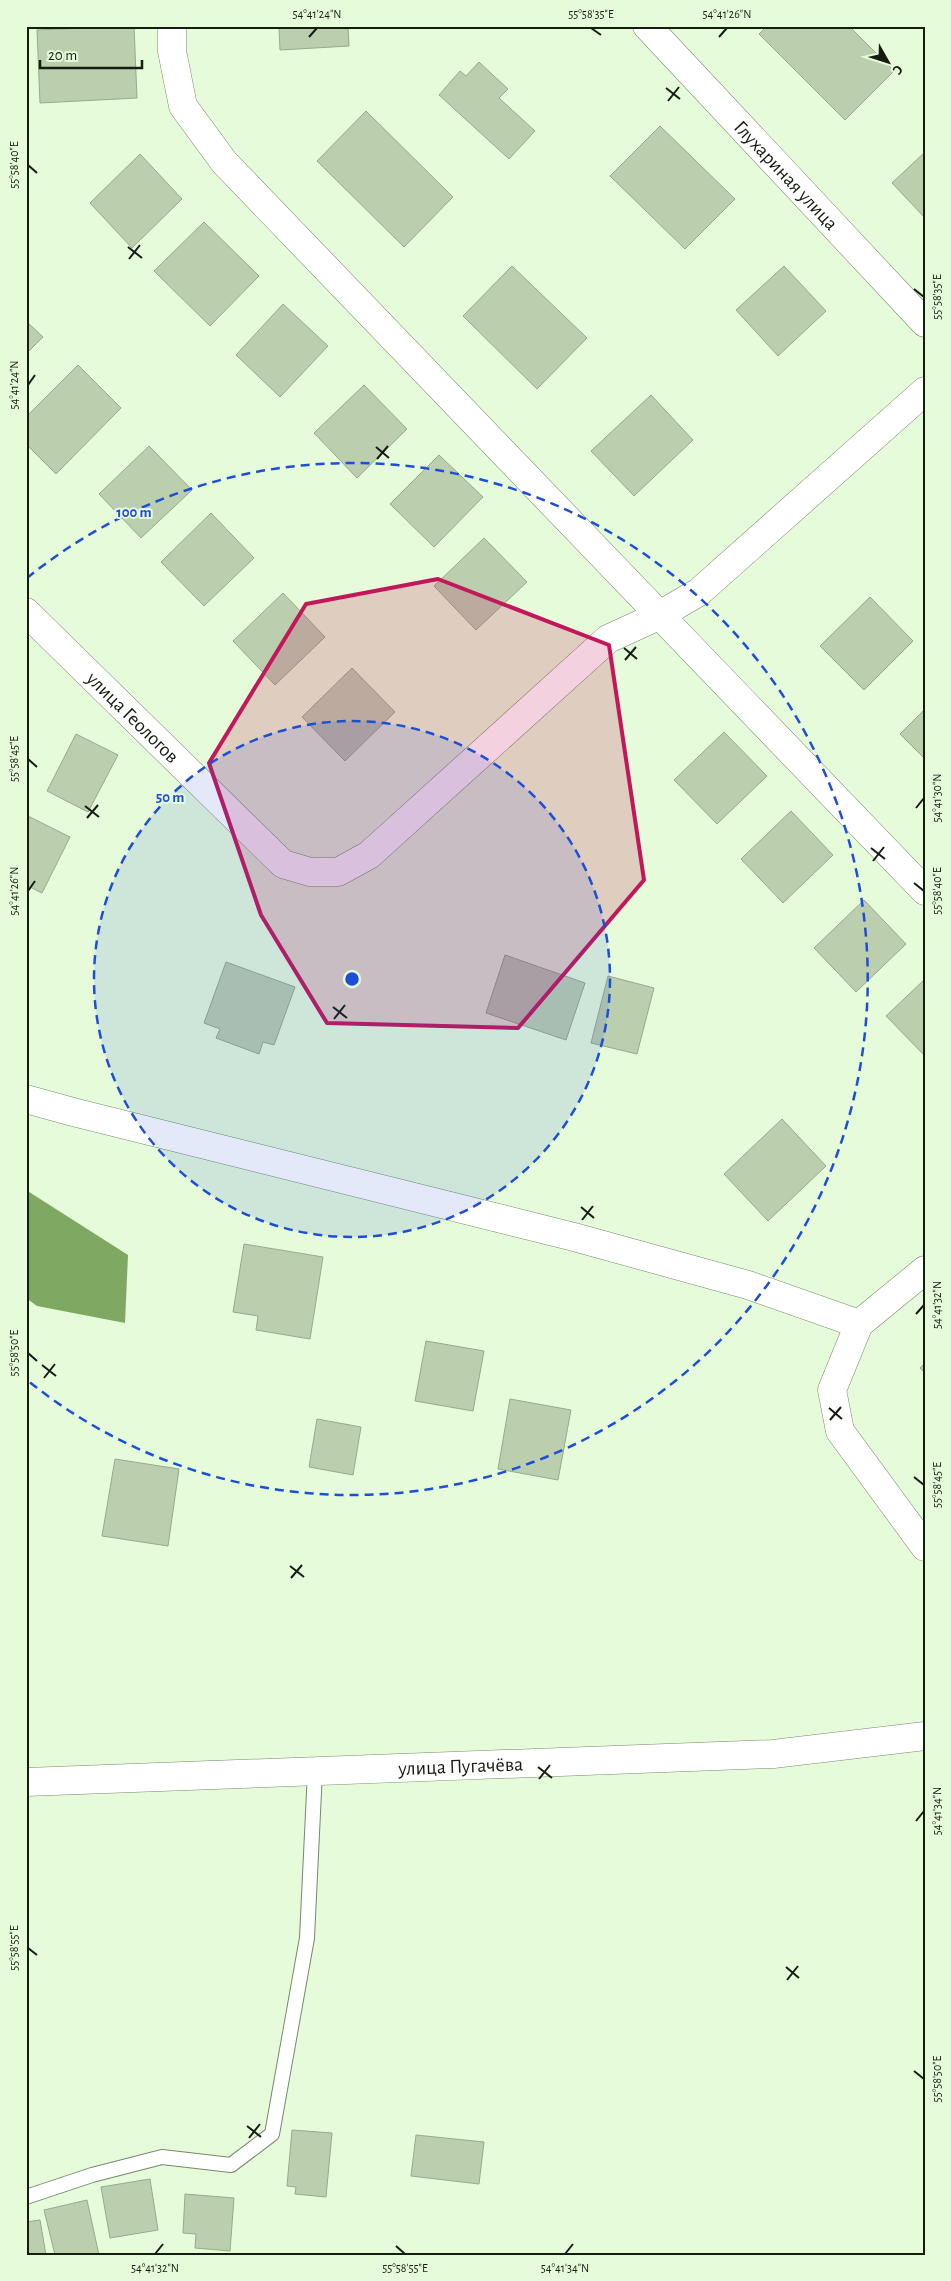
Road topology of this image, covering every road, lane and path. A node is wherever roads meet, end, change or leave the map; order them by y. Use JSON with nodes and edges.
{"nodes":[{"id":1,"x":172,"y":26,"type":"edge"},
{"id":2,"x":647,"y":26,"type":"edge"},
{"id":3,"x":925,"y":323,"type":"edge"},
{"id":4,"x":925,"y":391,"type":"edge"},
{"id":5,"x":26,"y":612,"type":"edge"},
{"id":6,"x":658,"y":616,"type":"junction"},
{"id":7,"x":925,"y":891,"type":"edge"},
{"id":8,"x":26,"y":1099,"type":"edge"},
{"id":9,"x":925,"y":1270,"type":"edge"},
{"id":10,"x":859,"y":1324,"type":"junction"},
{"id":11,"x":925,"y":1547,"type":"edge"},
{"id":12,"x":925,"y":1736,"type":"edge"},
{"id":13,"x":315,"y":1771,"type":"junction"},
{"id":14,"x":26,"y":1782,"type":"edge"},
{"id":15,"x":26,"y":2197,"type":"edge"}],
"edges":[{"from":1,"to":6,"type":"street"},
{"from":2,"to":3,"type":"street","name":"Глухариная улица"},
{"from":4,"to":6,"type":"street"},
{"from":5,"to":6,"type":"street","name":"улица Геологов"},
{"from":6,"to":7,"type":"street"},
{"from":8,"to":10,"type":"street"},
{"from":9,"to":10,"type":"street"},
{"from":10,"to":11,"type":"street"},
{"from":12,"to":13,"type":"street","name":"улица Пугачёва"},
{"from":13,"to":14,"type":"street","name":"улица Пугачёва"},
{"from":13,"to":15,"type":"lane"}]}
